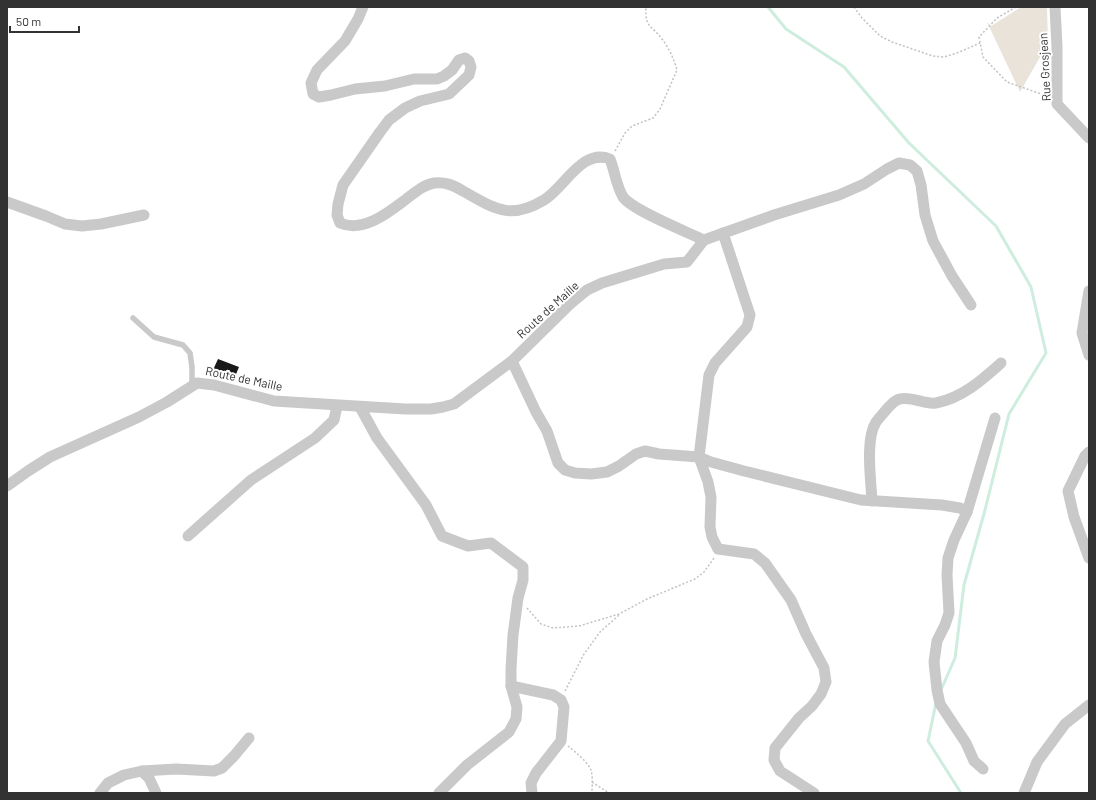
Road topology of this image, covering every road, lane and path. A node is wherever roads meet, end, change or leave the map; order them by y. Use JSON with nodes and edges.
{"nodes":[{"id":1,"x":363,"y":7,"type":"edge"},
{"id":2,"x":646,"y":7,"type":"edge"},
{"id":3,"x":854,"y":7,"type":"edge"},
{"id":4,"x":1016,"y":7,"type":"edge"},
{"id":5,"x":1055,"y":7,"type":"edge"},
{"id":6,"x":980,"y":43,"type":"junction"},
{"id":7,"x":1057,"y":100,"type":"junction"},
{"id":8,"x":1089,"y":138,"type":"edge"},
{"id":9,"x":610,"y":159,"type":"junction"},
{"id":10,"x":7,"y":202,"type":"edge"},
{"id":11,"x":144,"y":215,"type":"dead end"},
{"id":12,"x":723,"y":233,"type":"junction"},
{"id":13,"x":704,"y":240,"type":"junction"},
{"id":14,"x":1089,"y":291,"type":"edge"},
{"id":15,"x":971,"y":305,"type":"dead end"},
{"id":16,"x":134,"y":318,"type":"dead end"},
{"id":17,"x":1089,"y":355,"type":"edge"},
{"id":18,"x":512,"y":361,"type":"junction"},
{"id":19,"x":1001,"y":363,"type":"dead end"},
{"id":20,"x":192,"y":386,"type":"junction"},
{"id":21,"x":338,"y":406,"type":"junction"},
{"id":22,"x":360,"y":407,"type":"junction"},
{"id":23,"x":995,"y":418,"type":"dead end"},
{"id":24,"x":1089,"y":452,"type":"edge"},
{"id":25,"x":699,"y":457,"type":"junction"},
{"id":26,"x":7,"y":486,"type":"edge"},
{"id":27,"x":872,"y":501,"type":"junction"},
{"id":28,"x":967,"y":512,"type":"junction"},
{"id":29,"x":188,"y":536,"type":"dead end"},
{"id":30,"x":718,"y":549,"type":"junction"},
{"id":31,"x":1089,"y":558,"type":"edge"},
{"id":32,"x":518,"y":598,"type":"junction"},
{"id":33,"x":619,"y":614,"type":"junction"},
{"id":34,"x":511,"y":686,"type":"junction"},
{"id":35,"x":561,"y":700,"type":"junction"},
{"id":36,"x":1089,"y":705,"type":"edge"},
{"id":37,"x":249,"y":738,"type":"dead end"},
{"id":38,"x":561,"y":741,"type":"junction"},
{"id":39,"x":983,"y":769,"type":"dead end"},
{"id":40,"x":142,"y":772,"type":"junction"},
{"id":41,"x":592,"y":782,"type":"junction"},
{"id":42,"x":100,"y":793,"type":"edge"},
{"id":43,"x":156,"y":793,"type":"edge"},
{"id":44,"x":438,"y":793,"type":"edge"},
{"id":45,"x":532,"y":793,"type":"edge"},
{"id":46,"x":592,"y":793,"type":"edge"},
{"id":47,"x":609,"y":793,"type":"edge"},
{"id":48,"x":814,"y":793,"type":"edge"},
{"id":49,"x":1024,"y":793,"type":"edge"}],
"edges":[{"from":1,"to":9,"type":"street"},
{"from":2,"to":9,"type":"path"},
{"from":3,"to":6,"type":"path"},
{"from":4,"to":6,"type":"path"},
{"from":5,"to":7,"type":"street","name":"Rue Grosjean"},
{"from":6,"to":7,"type":"path"},
{"from":7,"to":8,"type":"street","name":"Rue Grosjean"},
{"from":9,"to":13,"type":"street"},
{"from":10,"to":11,"type":"street"},
{"from":12,"to":13,"type":"street"},
{"from":12,"to":15,"type":"street"},
{"from":12,"to":25,"type":"street"},
{"from":13,"to":18,"type":"street","name":"Route de Maille"},
{"from":14,"to":17,"type":"street"},
{"from":16,"to":20,"type":"lane"},
{"from":18,"to":22,"type":"street","name":"Route de Maille"},
{"from":18,"to":25,"type":"street"},
{"from":19,"to":27,"type":"street"},
{"from":20,"to":21,"type":"street","name":"Route de Maille"},
{"from":20,"to":26,"type":"street","name":"Route de Maille"},
{"from":21,"to":22,"type":"street","name":"Route de Maille"},
{"from":21,"to":29,"type":"street"},
{"from":22,"to":32,"type":"street"},
{"from":23,"to":28,"type":"street"},
{"from":24,"to":31,"type":"street"},
{"from":25,"to":27,"type":"street"},
{"from":25,"to":30,"type":"street"},
{"from":27,"to":28,"type":"street"},
{"from":28,"to":39,"type":"street"},
{"from":30,"to":33,"type":"path"},
{"from":30,"to":48,"type":"street"},
{"from":32,"to":33,"type":"path"},
{"from":32,"to":34,"type":"street"},
{"from":33,"to":35,"type":"path"},
{"from":34,"to":35,"type":"street"},
{"from":34,"to":44,"type":"street"},
{"from":35,"to":38,"type":"street"},
{"from":36,"to":49,"type":"street"},
{"from":37,"to":40,"type":"street"},
{"from":38,"to":41,"type":"path"},
{"from":38,"to":45,"type":"street"},
{"from":40,"to":42,"type":"street"},
{"from":40,"to":43,"type":"street"},
{"from":41,"to":46,"type":"path"},
{"from":41,"to":47,"type":"path"}]}
